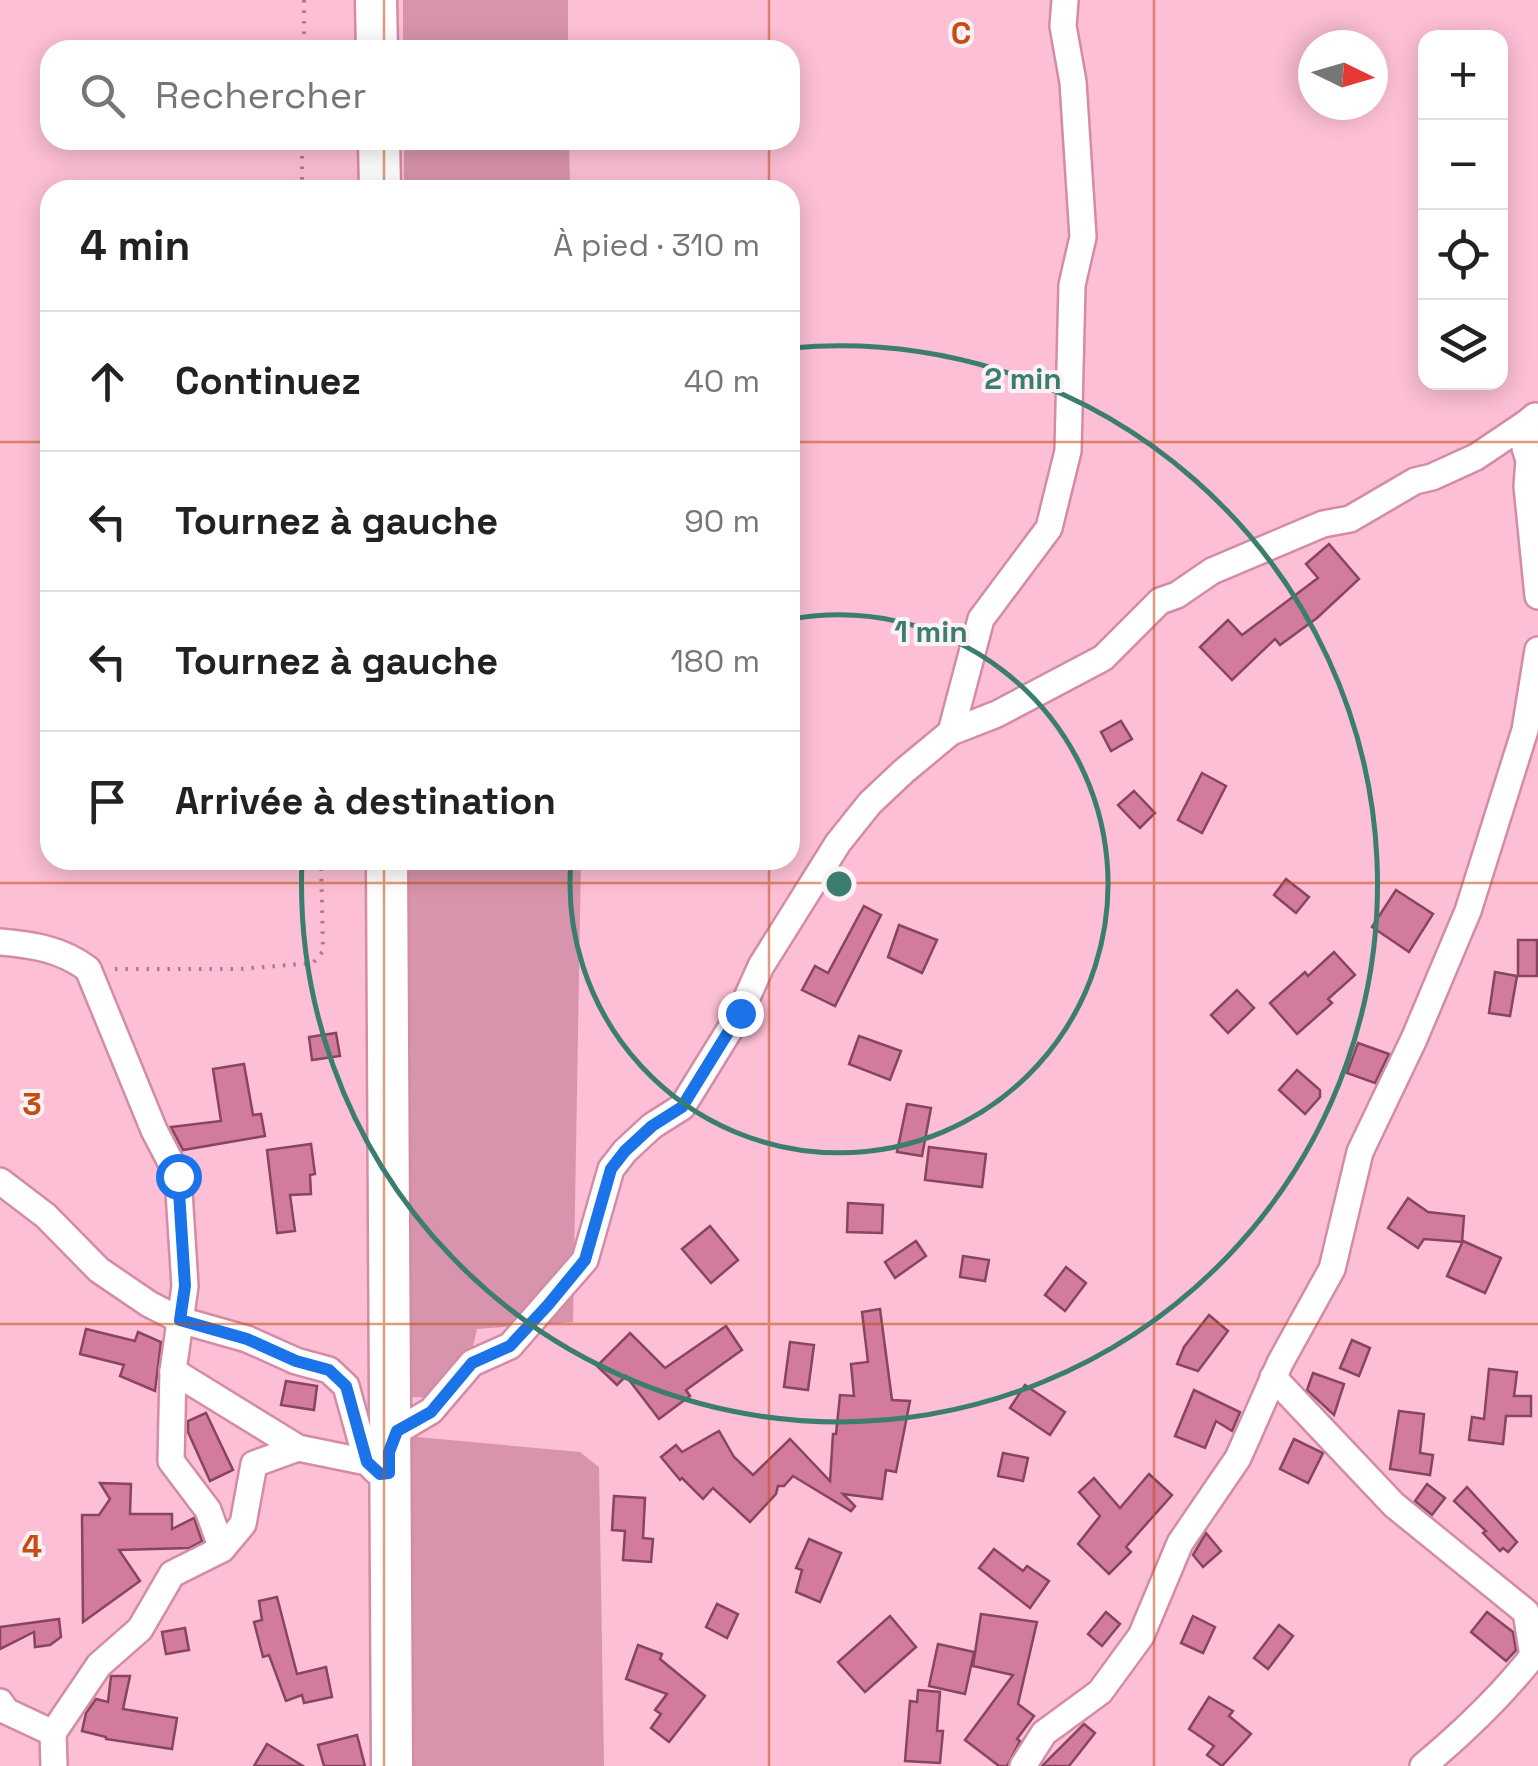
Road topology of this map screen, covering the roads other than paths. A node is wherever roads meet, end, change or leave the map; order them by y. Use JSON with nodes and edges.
{"nodes":[{"id":1,"x":376,"y":0,"type":"edge"},
{"id":2,"x":1065,"y":0,"type":"edge"},
{"id":3,"x":377,"y":40,"type":"edge"},
{"id":4,"x":378,"y":150,"type":"edge"},
{"id":5,"x":380,"y":180,"type":"edge"},
{"id":6,"x":1533,"y":418,"type":"edge"},
{"id":7,"x":1538,"y":596,"type":"edge"},
{"id":8,"x":1538,"y":650,"type":"edge"},
{"id":9,"x":951,"y":732,"type":"junction"},
{"id":10,"x":387,"y":870,"type":"edge"},
{"id":11,"x":0,"y":942,"type":"edge"},
{"id":12,"x":0,"y":1161,"type":"edge"},
{"id":13,"x":0,"y":1178,"type":"edge"},
{"id":14,"x":180,"y":1320,"type":"junction"},
{"id":15,"x":174,"y":1371,"type":"junction"},
{"id":16,"x":1273,"y":1377,"type":"junction"},
{"id":17,"x":298,"y":1448,"type":"junction"},
{"id":18,"x":382,"y":1462,"type":"junction"},
{"id":19,"x":222,"y":1548,"type":"junction"},
{"id":20,"x":1535,"y":1652,"type":"edge"},
{"id":21,"x":0,"y":1702,"type":"edge"},
{"id":22,"x":53,"y":1732,"type":"junction"},
{"id":23,"x":54,"y":1766,"type":"edge"},
{"id":24,"x":392,"y":1766,"type":"edge"},
{"id":25,"x":1023,"y":1766,"type":"edge"},
{"id":26,"x":1423,"y":1766,"type":"edge"}],
"edges":[{"from":1,"to":3,"type":"main road"},
{"from":2,"to":9,"type":"street"},
{"from":4,"to":5,"type":"main road"},
{"from":6,"to":7,"type":"street"},
{"from":6,"to":9,"type":"street"},
{"from":8,"to":16,"type":"street"},
{"from":9,"to":18,"type":"street"},
{"from":10,"to":18,"type":"main road"},
{"from":11,"to":14,"type":"street"},
{"from":12,"to":13,"type":"street"},
{"from":13,"to":14,"type":"street"},
{"from":14,"to":15,"type":"street"},
{"from":14,"to":18,"type":"street"},
{"from":15,"to":17,"type":"street"},
{"from":15,"to":19,"type":"street"},
{"from":16,"to":20,"type":"street"},
{"from":16,"to":25,"type":"street"},
{"from":17,"to":18,"type":"street"},
{"from":17,"to":19,"type":"street"},
{"from":18,"to":24,"type":"main road"},
{"from":19,"to":22,"type":"street"},
{"from":20,"to":26,"type":"street"},
{"from":21,"to":22,"type":"street"},
{"from":22,"to":23,"type":"street"}]}
